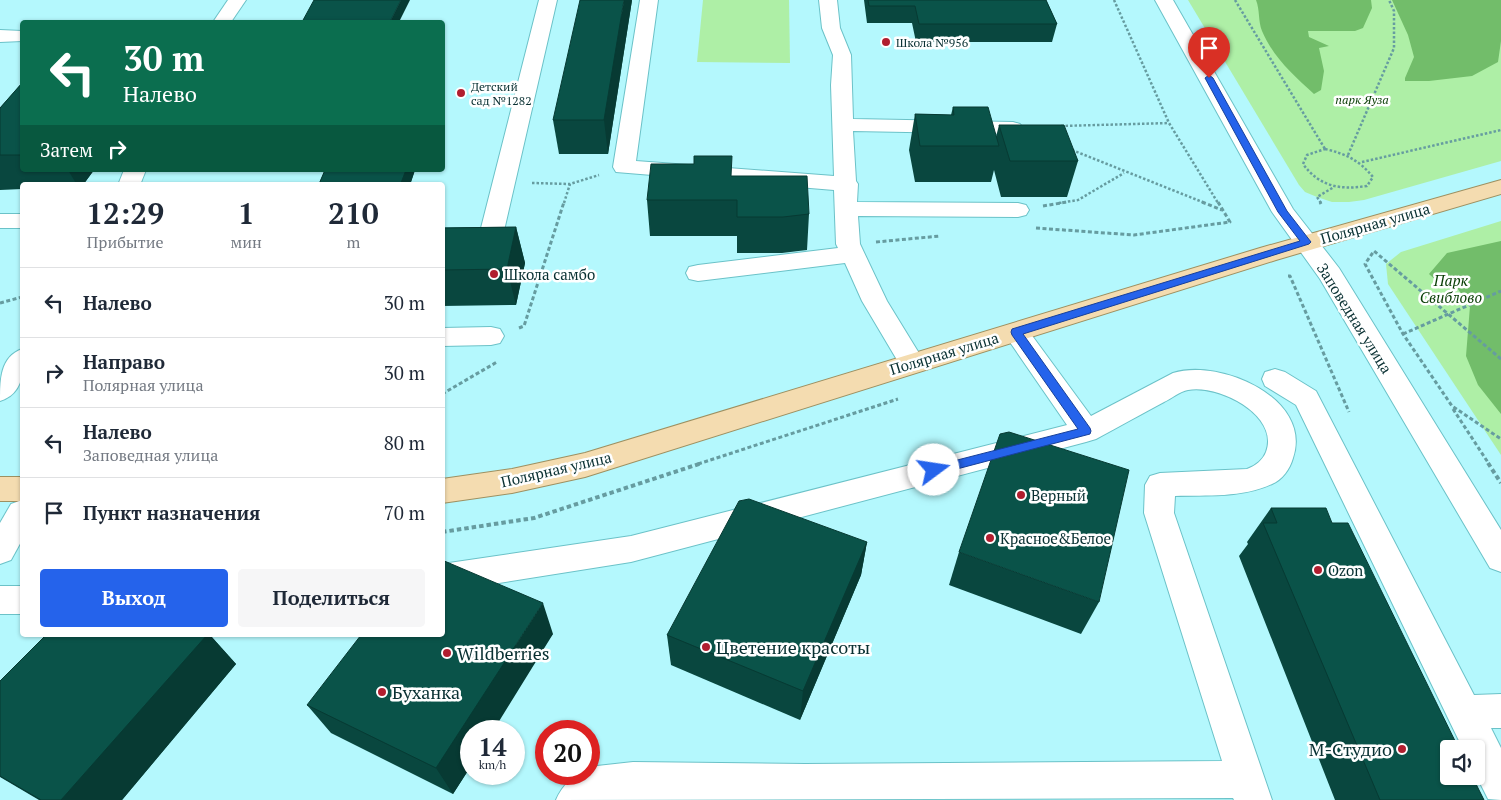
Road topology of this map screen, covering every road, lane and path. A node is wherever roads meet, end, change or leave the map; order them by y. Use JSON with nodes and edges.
{"nodes":[{"id":1,"x":237,"y":0,"type":"edge"},
{"id":2,"x":548,"y":0,"type":"edge"},
{"id":3,"x":648,"y":0,"type":"edge"},
{"id":4,"x":828,"y":0,"type":"edge"},
{"id":5,"x":1114,"y":0,"type":"edge"},
{"id":6,"x":1164,"y":0,"type":"edge"},
{"id":7,"x":1235,"y":0,"type":"edge"},
{"id":8,"x":1389,"y":0,"type":"edge"},
{"id":9,"x":223,"y":20,"type":"edge"},
{"id":10,"x":0,"y":36,"type":"edge"},
{"id":11,"x":20,"y":36,"type":"edge"},
{"id":12,"x":1169,"y":123,"type":"junction"},
{"id":13,"x":844,"y":125,"type":"junction"},
{"id":14,"x":1013,"y":128,"type":"joint"},
{"id":15,"x":1501,"y":130,"type":"edge"},
{"id":16,"x":1065,"y":148,"type":"edge"},
{"id":17,"x":1325,"y":149,"type":"junction"},
{"id":18,"x":1348,"y":155,"type":"junction"},
{"id":19,"x":1362,"y":162,"type":"junction"},
{"id":20,"x":624,"y":167,"type":"junction"},
{"id":21,"x":1125,"y":173,"type":"junction"},
{"id":22,"x":504,"y":183,"type":"junction"},
{"id":23,"x":570,"y":184,"type":"junction"},
{"id":24,"x":847,"y":184,"type":"junction"},
{"id":25,"x":1334,"y":187,"type":"junction"},
{"id":26,"x":1501,"y":187,"type":"edge"},
{"id":27,"x":1321,"y":204,"type":"dead end"},
{"id":28,"x":847,"y":209,"type":"junction"},
{"id":29,"x":1018,"y":210,"type":"joint"},
{"id":30,"x":1223,"y":210,"type":"junction"},
{"id":31,"x":0,"y":221,"type":"edge"},
{"id":32,"x":20,"y":221,"type":"edge"},
{"id":33,"x":1033,"y":227,"type":"dead end"},
{"id":34,"x":946,"y":235,"type":"dead end"},
{"id":35,"x":445,"y":236,"type":"edge"},
{"id":36,"x":1306,"y":242,"type":"junction"},
{"id":37,"x":850,"y":249,"type":"junction"},
{"id":38,"x":698,"y":272,"type":"dead end"},
{"id":39,"x":1501,"y":291,"type":"edge"},
{"id":40,"x":20,"y":297,"type":"edge"},
{"id":41,"x":0,"y":302,"type":"edge"},
{"id":42,"x":1448,"y":314,"type":"junction"},
{"id":43,"x":1016,"y":332,"type":"junction"},
{"id":44,"x":1403,"y":334,"type":"junction"},
{"id":45,"x":491,"y":336,"type":"joint"},
{"id":46,"x":445,"y":338,"type":"edge"},
{"id":47,"x":1501,"y":359,"type":"edge"},
{"id":48,"x":20,"y":362,"type":"edge"},
{"id":49,"x":912,"y":363,"type":"junction"},
{"id":50,"x":1275,"y":379,"type":"dead end"},
{"id":51,"x":0,"y":392,"type":"edge"},
{"id":52,"x":1452,"y":406,"type":"junction"},
{"id":53,"x":1086,"y":431,"type":"junction"},
{"id":54,"x":1501,"y":439,"type":"edge"},
{"id":55,"x":1501,"y":482,"type":"edge"},
{"id":56,"x":0,"y":489,"type":"edge"},
{"id":57,"x":20,"y":489,"type":"edge"},
{"id":58,"x":445,"y":490,"type":"edge"},
{"id":59,"x":20,"y":516,"type":"edge"},
{"id":60,"x":0,"y":551,"type":"edge"},
{"id":61,"x":1501,"y":558,"type":"edge"},
{"id":62,"x":445,"y":578,"type":"edge"},
{"id":63,"x":0,"y":600,"type":"edge"},
{"id":64,"x":20,"y":600,"type":"edge"},
{"id":65,"x":1501,"y":711,"type":"edge"},
{"id":66,"x":1464,"y":712,"type":"junction"},
{"id":67,"x":1501,"y":786,"type":"edge"},
{"id":68,"x":1249,"y":789,"type":"edge"},
{"id":69,"x":806,"y":791,"type":"edge"},
{"id":70,"x":575,"y":800,"type":"edge"}],
"edges":[{"from":1,"to":9,"type":"street"},
{"from":2,"to":22,"type":"street"},
{"from":3,"to":20,"type":"street"},
{"from":4,"to":13,"type":"street"},
{"from":5,"to":12,"type":"path"},
{"from":6,"to":36,"type":"street","name":"Заповедная улица"},
{"from":7,"to":17,"type":"path"},
{"from":8,"to":18,"type":"path"},
{"from":10,"to":11,"type":"street"},
{"from":12,"to":14,"type":"path"},
{"from":12,"to":30,"type":"path"},
{"from":13,"to":14,"type":"street"},
{"from":13,"to":24,"type":"street"},
{"from":15,"to":19,"type":"path"},
{"from":16,"to":21,"type":"path"},
{"from":17,"to":18,"type":"path"},
{"from":17,"to":25,"type":"path"},
{"from":18,"to":19,"type":"path"},
{"from":19,"to":25,"type":"path"},
{"from":20,"to":23,"type":"path"},
{"from":20,"to":24,"type":"street"},
{"from":21,"to":29,"type":"path"},
{"from":21,"to":30,"type":"path"},
{"from":22,"to":23,"type":"path"},
{"from":22,"to":35,"type":"street"},
{"from":23,"to":45,"type":"path"},
{"from":24,"to":28,"type":"street"},
{"from":25,"to":27,"type":"path"},
{"from":26,"to":36,"type":"main road","name":"Полярная улица"},
{"from":28,"to":29,"type":"street"},
{"from":28,"to":37,"type":"street"},
{"from":30,"to":33,"type":"path"},
{"from":31,"to":32,"type":"street"},
{"from":34,"to":37,"type":"path"},
{"from":36,"to":43,"type":"main road","name":"Полярная улица"},
{"from":36,"to":61,"type":"street","name":"Заповедная улица"},
{"from":37,"to":38,"type":"street"},
{"from":37,"to":49,"type":"street"},
{"from":39,"to":42,"type":"path"},
{"from":40,"to":41,"type":"path"},
{"from":42,"to":44,"type":"path"},
{"from":42,"to":44,"type":"path"},
{"from":42,"to":47,"type":"path"},
{"from":43,"to":49,"type":"main road","name":"Полярная улица"},
{"from":43,"to":53,"type":"street"},
{"from":44,"to":52,"type":"path"},
{"from":45,"to":46,"type":"street"},
{"from":48,"to":51,"type":"street"},
{"from":49,"to":58,"type":"main road","name":"Полярная улица"},
{"from":50,"to":66,"type":"street"},
{"from":52,"to":54,"type":"path"},
{"from":52,"to":55,"type":"path"},
{"from":53,"to":62,"type":"street"},
{"from":53,"to":68,"type":"street"},
{"from":56,"to":57,"type":"main road"},
{"from":59,"to":60,"type":"street"},
{"from":63,"to":64,"type":"street"},
{"from":65,"to":66,"type":"street"},
{"from":66,"to":67,"type":"street"},
{"from":68,"to":69,"type":"street"},
{"from":69,"to":70,"type":"street"}]}
